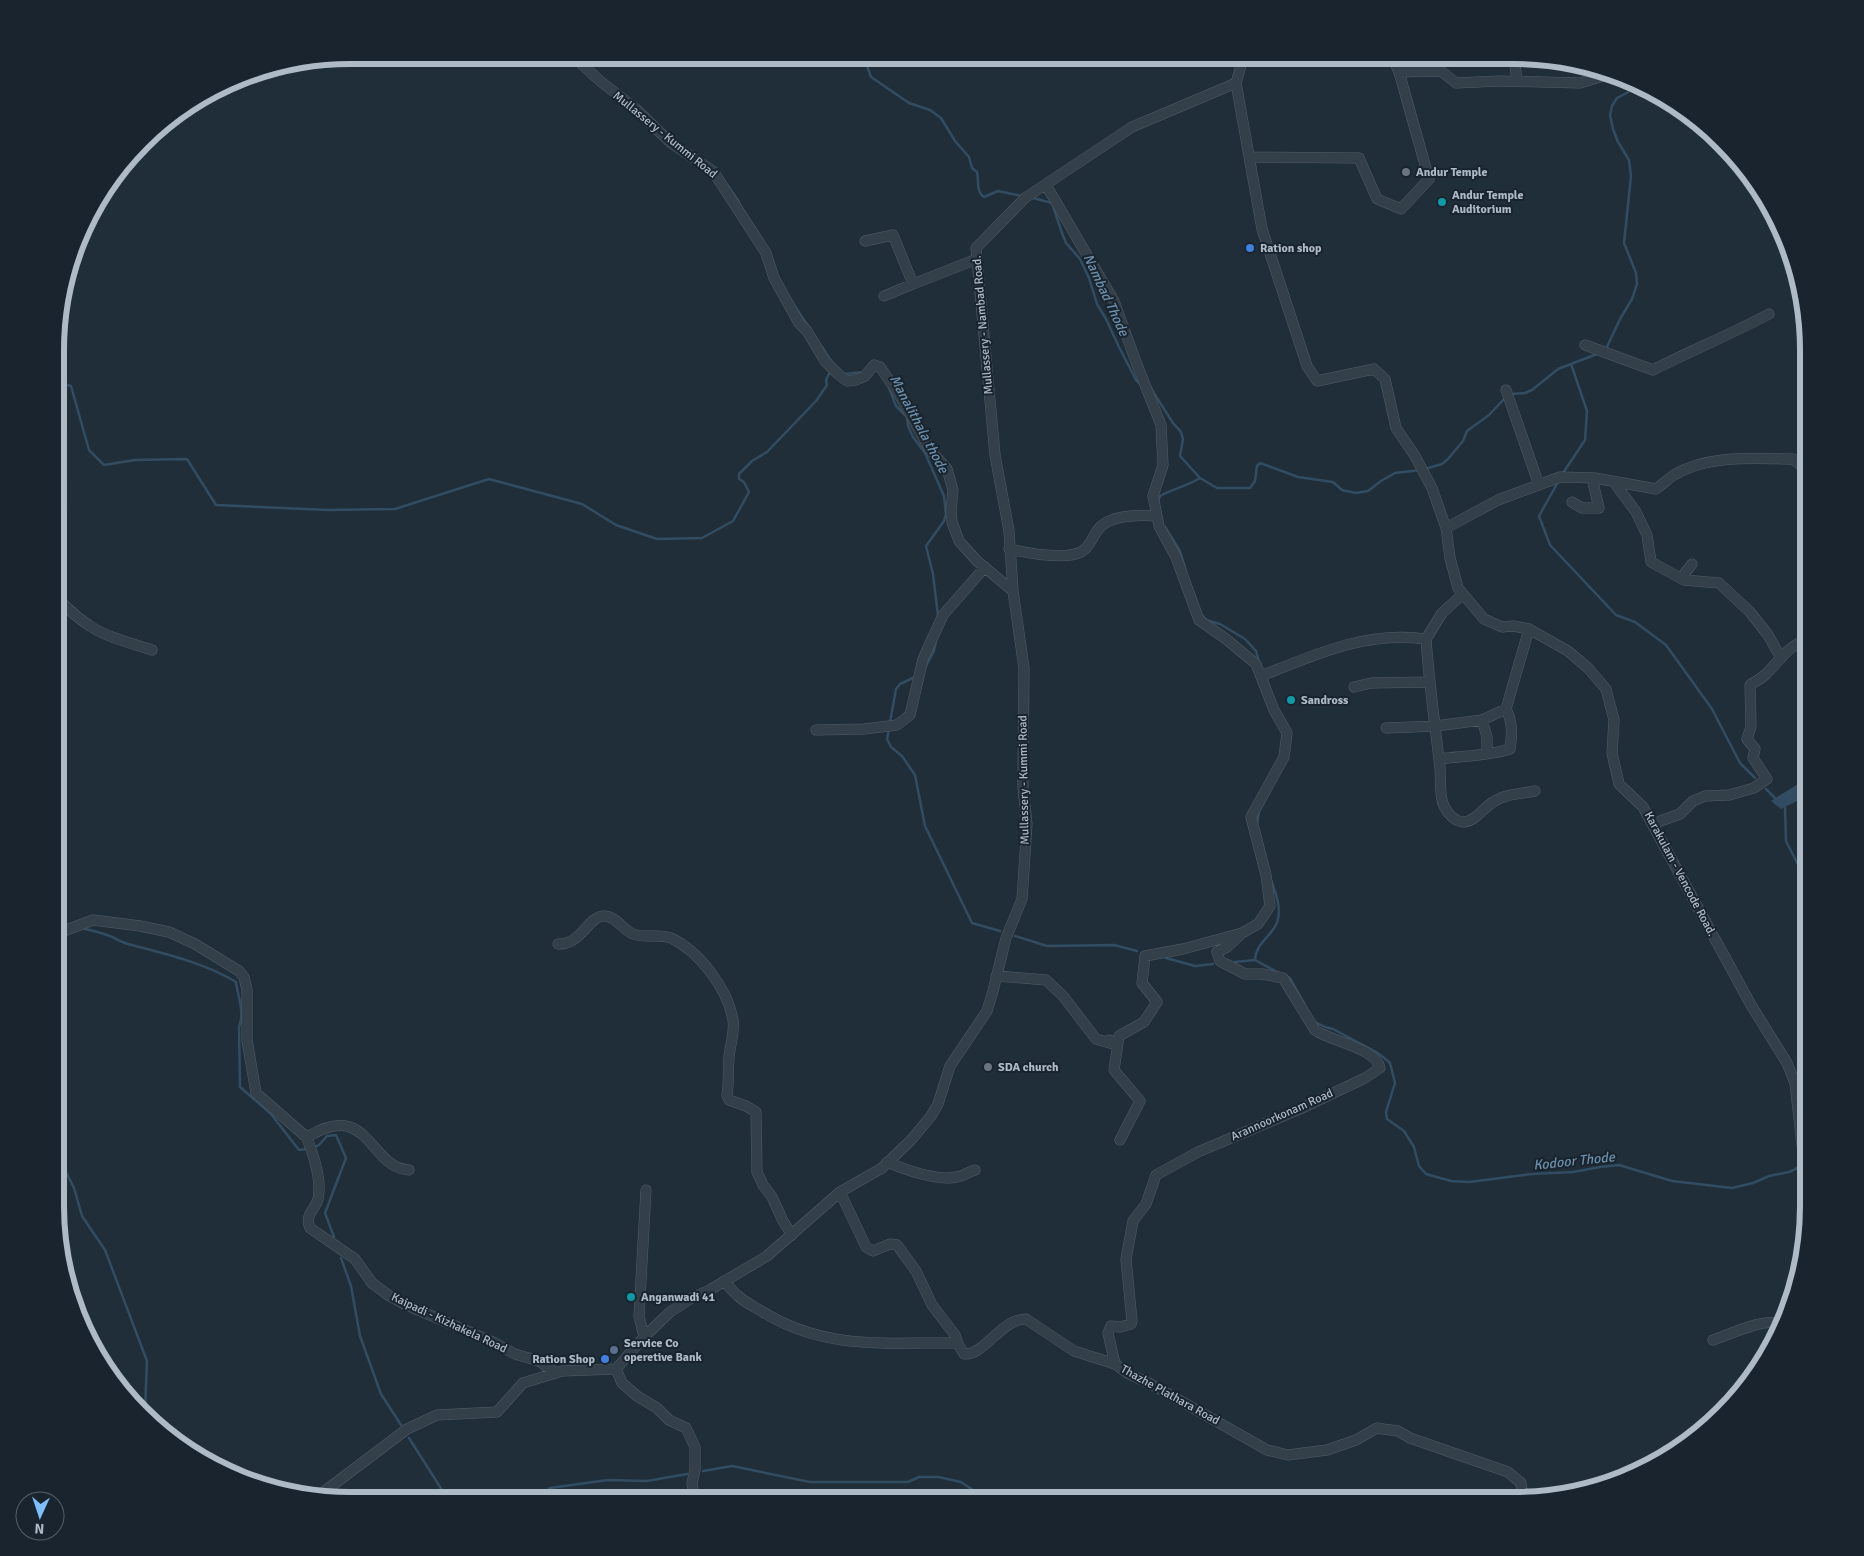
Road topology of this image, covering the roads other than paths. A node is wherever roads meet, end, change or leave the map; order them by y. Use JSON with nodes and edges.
{"nodes":[{"id":1,"x":582,"y":64,"type":"edge"},
{"id":2,"x":1242,"y":64,"type":"edge"},
{"id":3,"x":1396,"y":64,"type":"edge"},
{"id":4,"x":1515,"y":64,"type":"edge"},
{"id":5,"x":1400,"y":72,"type":"junction"},
{"id":6,"x":1600,"y":77,"type":"edge"},
{"id":7,"x":1517,"y":81,"type":"junction"},
{"id":8,"x":1236,"y":83,"type":"junction"},
{"id":9,"x":1249,"y":157,"type":"junction"},
{"id":10,"x":1046,"y":185,"type":"junction"},
{"id":11,"x":865,"y":241,"type":"dead end"},
{"id":12,"x":977,"y":259,"type":"junction"},
{"id":13,"x":913,"y":284,"type":"junction"},
{"id":14,"x":884,"y":296,"type":"dead end"},
{"id":15,"x":1769,"y":314,"type":"dead end"},
{"id":16,"x":1585,"y":345,"type":"dead end"},
{"id":17,"x":1506,"y":390,"type":"dead end"},
{"id":18,"x":1800,"y":465,"type":"edge"},
{"id":19,"x":1592,"y":478,"type":"junction"},
{"id":20,"x":1614,"y":482,"type":"junction"},
{"id":21,"x":1539,"y":485,"type":"junction"},
{"id":22,"x":1572,"y":502,"type":"dead end"},
{"id":23,"x":1158,"y":516,"type":"junction"},
{"id":24,"x":1446,"y":528,"type":"junction"},
{"id":25,"x":1010,"y":549,"type":"junction"},
{"id":26,"x":1692,"y":564,"type":"dead end"},
{"id":27,"x":985,"y":567,"type":"junction"},
{"id":28,"x":1684,"y":580,"type":"junction"},
{"id":29,"x":1013,"y":591,"type":"junction"},
{"id":30,"x":1463,"y":594,"type":"junction"},
{"id":31,"x":64,"y":604,"type":"edge"},
{"id":32,"x":1529,"y":629,"type":"junction"},
{"id":33,"x":1426,"y":639,"type":"junction"},
{"id":34,"x":1800,"y":643,"type":"edge"},
{"id":35,"x":152,"y":650,"type":"dead end"},
{"id":36,"x":1781,"y":658,"type":"junction"},
{"id":37,"x":1261,"y":676,"type":"junction"},
{"id":38,"x":1429,"y":682,"type":"junction"},
{"id":39,"x":1354,"y":686,"type":"dead end"},
{"id":40,"x":1506,"y":709,"type":"junction"},
{"id":41,"x":1482,"y":720,"type":"junction"},
{"id":42,"x":1436,"y":726,"type":"junction"},
{"id":43,"x":1386,"y":728,"type":"dead end"},
{"id":44,"x":816,"y":730,"type":"dead end"},
{"id":45,"x":1487,"y":753,"type":"junction"},
{"id":46,"x":1439,"y":759,"type":"junction"},
{"id":47,"x":1536,"y":791,"type":"dead end"},
{"id":48,"x":1652,"y":824,"type":"junction"},
{"id":49,"x":64,"y":931,"type":"edge"},
{"id":50,"x":1242,"y":933,"type":"junction"},
{"id":51,"x":558,"y":944,"type":"dead end"},
{"id":52,"x":996,"y":976,"type":"junction"},
{"id":53,"x":1113,"y":1043,"type":"junction"},
{"id":54,"x":1800,"y":1127,"type":"edge"},
{"id":55,"x":304,"y":1134,"type":"junction"},
{"id":56,"x":1120,"y":1140,"type":"dead end"},
{"id":57,"x":887,"y":1162,"type":"junction"},
{"id":58,"x":409,"y":1170,"type":"dead end"},
{"id":59,"x":976,"y":1170,"type":"dead end"},
{"id":60,"x":646,"y":1190,"type":"dead end"},
{"id":61,"x":840,"y":1192,"type":"junction"},
{"id":62,"x":792,"y":1235,"type":"junction"},
{"id":63,"x":724,"y":1281,"type":"junction"},
{"id":64,"x":1776,"y":1322,"type":"edge"},
{"id":65,"x":644,"y":1337,"type":"junction"},
{"id":66,"x":1713,"y":1340,"type":"dead end"},
{"id":67,"x":958,"y":1343,"type":"junction"},
{"id":68,"x":1115,"y":1364,"type":"junction"},
{"id":69,"x":616,"y":1369,"type":"junction"},
{"id":70,"x":556,"y":1373,"type":"junction"},
{"id":71,"x":325,"y":1491,"type":"edge"},
{"id":72,"x":693,"y":1492,"type":"edge"},
{"id":73,"x":1521,"y":1492,"type":"edge"}],
"edges":[{"from":1,"to":27,"type":"street","name":"Mullassery - Kummi Road"},
{"from":2,"to":8,"type":"street"},
{"from":3,"to":5,"type":"street"},
{"from":4,"to":7,"type":"street"},
{"from":5,"to":7,"type":"street"},
{"from":5,"to":9,"type":"street"},
{"from":6,"to":7,"type":"street"},
{"from":8,"to":9,"type":"street","name":"Karakulam - Vencode Road."},
{"from":8,"to":10,"type":"street","name":"Mullassery - Nambad Road."},
{"from":9,"to":24,"type":"street","name":"Karakulam - Vencode Road."},
{"from":10,"to":12,"type":"street","name":"Mullassery - Nambad Road."},
{"from":10,"to":23,"type":"street","name":"Arannoorkonam Road"},
{"from":11,"to":13,"type":"street"},
{"from":12,"to":13,"type":"street"},
{"from":12,"to":25,"type":"street","name":"Mullassery - Nambad Road."},
{"from":13,"to":14,"type":"street"},
{"from":15,"to":16,"type":"street"},
{"from":17,"to":21,"type":"street"},
{"from":18,"to":20,"type":"street"},
{"from":19,"to":20,"type":"street"},
{"from":19,"to":21,"type":"street"},
{"from":19,"to":22,"type":"street"},
{"from":20,"to":28,"type":"street"},
{"from":21,"to":24,"type":"street"},
{"from":23,"to":25,"type":"street"},
{"from":23,"to":37,"type":"street","name":"Arannoorkonam Road"},
{"from":24,"to":30,"type":"street","name":"Karakulam - Vencode Road."},
{"from":25,"to":29,"type":"street","name":"Mullassery - Nambad Road."},
{"from":26,"to":28,"type":"street"},
{"from":27,"to":29,"type":"street","name":"Mullassery - Kummi Road"},
{"from":27,"to":44,"type":"street"},
{"from":28,"to":36,"type":"street"},
{"from":29,"to":52,"type":"street","name":"Mullassery - Kummi Road"},
{"from":30,"to":32,"type":"street","name":"Karakulam - Vencode Road."},
{"from":30,"to":33,"type":"street"},
{"from":31,"to":35,"type":"street"},
{"from":32,"to":40,"type":"street"},
{"from":32,"to":48,"type":"street","name":"Karakulam - Vencode Road."},
{"from":33,"to":37,"type":"street"},
{"from":33,"to":38,"type":"street"},
{"from":34,"to":36,"type":"street"},
{"from":36,"to":48,"type":"street"},
{"from":37,"to":50,"type":"street","name":"Arannoorkonam Road"},
{"from":38,"to":39,"type":"street"},
{"from":38,"to":42,"type":"street"},
{"from":40,"to":41,"type":"street"},
{"from":40,"to":45,"type":"street"},
{"from":41,"to":42,"type":"street"},
{"from":41,"to":45,"type":"street"},
{"from":42,"to":43,"type":"street"},
{"from":42,"to":46,"type":"street"},
{"from":45,"to":46,"type":"street"},
{"from":46,"to":47,"type":"street"},
{"from":48,"to":54,"type":"street","name":"Karakulam - Vencode Road."},
{"from":49,"to":55,"type":"street"},
{"from":50,"to":53,"type":"street","name":"Arannoorkonam Road"},
{"from":50,"to":68,"type":"street","name":"Arannoorkonam Road"},
{"from":51,"to":62,"type":"street"},
{"from":52,"to":53,"type":"street"},
{"from":52,"to":57,"type":"street","name":"Mullassery - Kummi Road"},
{"from":53,"to":56,"type":"street"},
{"from":55,"to":58,"type":"street"},
{"from":55,"to":70,"type":"street","name":"Kaipadi - Kizhakela Road"},
{"from":57,"to":59,"type":"street"},
{"from":57,"to":61,"type":"street","name":"Mullassery - Kummi Road"},
{"from":60,"to":65,"type":"street"},
{"from":61,"to":62,"type":"street","name":"Mullassery - Kummi Road"},
{"from":61,"to":67,"type":"street"},
{"from":62,"to":63,"type":"street","name":"Mullassery - Kummi Road"},
{"from":63,"to":65,"type":"street","name":"Mullassery - Kummi Road"},
{"from":63,"to":67,"type":"street"},
{"from":64,"to":66,"type":"street"},
{"from":65,"to":69,"type":"street","name":"Mullassery - Kummi Road"},
{"from":67,"to":68,"type":"street","name":"Thazhe Plathara Road"},
{"from":68,"to":73,"type":"street","name":"Thazhe Plathara Road"},
{"from":69,"to":70,"type":"street"},
{"from":69,"to":72,"type":"street"},
{"from":70,"to":71,"type":"street"}]}
